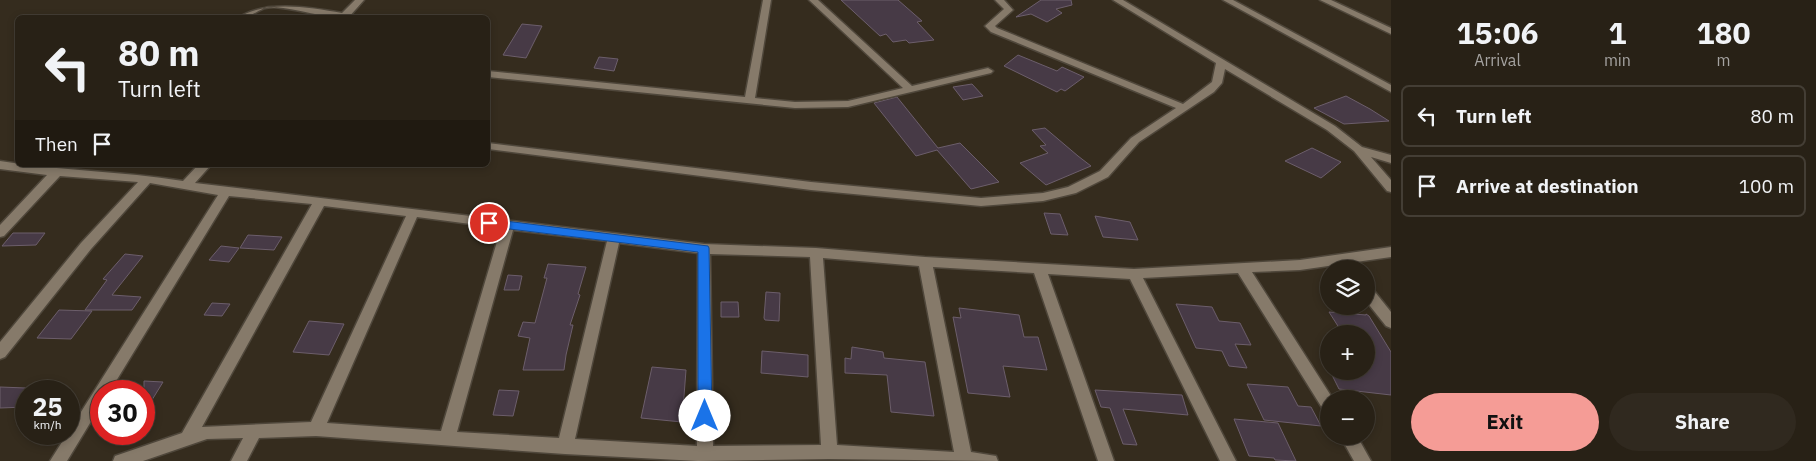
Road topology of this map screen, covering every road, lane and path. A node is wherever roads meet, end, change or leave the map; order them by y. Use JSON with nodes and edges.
{"nodes":[{"id":1,"x":360,"y":0,"type":"edge"},
{"id":2,"x":767,"y":0,"type":"edge"},
{"id":3,"x":813,"y":0,"type":"edge"},
{"id":4,"x":999,"y":0,"type":"edge"},
{"id":5,"x":1227,"y":0,"type":"edge"},
{"id":6,"x":1324,"y":0,"type":"edge"},
{"id":7,"x":1123,"y":1,"type":"edge"},
{"id":8,"x":246,"y":15,"type":"edge"},
{"id":9,"x":332,"y":15,"type":"edge"},
{"id":10,"x":345,"y":15,"type":"edge"},
{"id":11,"x":1391,"y":19,"type":"edge"},
{"id":12,"x":1388,"y":29,"type":"edge"},
{"id":13,"x":1220,"y":62,"type":"junction"},
{"id":14,"x":988,"y":71,"type":"dead end"},
{"id":15,"x":490,"y":74,"type":"edge"},
{"id":16,"x":1391,"y":88,"type":"edge"},
{"id":17,"x":910,"y":89,"type":"junction"},
{"id":18,"x":749,"y":101,"type":"junction"},
{"id":19,"x":1182,"y":107,"type":"junction"},
{"id":20,"x":490,"y":146,"type":"edge"},
{"id":21,"x":1358,"y":149,"type":"junction"},
{"id":22,"x":1391,"y":159,"type":"edge"},
{"id":23,"x":0,"y":165,"type":"edge"},
{"id":24,"x":15,"y":166,"type":"edge"},
{"id":25,"x":203,"y":167,"type":"edge"},
{"id":26,"x":33,"y":168,"type":"edge"},
{"id":27,"x":58,"y":171,"type":"junction"},
{"id":28,"x":147,"y":178,"type":"junction"},
{"id":29,"x":186,"y":185,"type":"junction"},
{"id":30,"x":1391,"y":188,"type":"edge"},
{"id":31,"x":226,"y":192,"type":"junction"},
{"id":32,"x":320,"y":201,"type":"junction"},
{"id":33,"x":413,"y":214,"type":"junction"},
{"id":34,"x":508,"y":226,"type":"junction"},
{"id":35,"x":0,"y":233,"type":"edge"},
{"id":36,"x":614,"y":238,"type":"junction"},
{"id":37,"x":704,"y":248,"type":"junction"},
{"id":38,"x":1391,"y":252,"type":"edge"},
{"id":39,"x":816,"y":253,"type":"junction"},
{"id":40,"x":1360,"y":260,"type":"edge"},
{"id":41,"x":925,"y":262,"type":"junction"},
{"id":42,"x":1320,"y":265,"type":"edge"},
{"id":43,"x":1039,"y":268,"type":"junction"},
{"id":44,"x":1242,"y":268,"type":"junction"},
{"id":45,"x":1134,"y":274,"type":"junction"},
{"id":46,"x":1375,"y":302,"type":"edge"},
{"id":47,"x":1391,"y":322,"type":"edge"},
{"id":48,"x":0,"y":353,"type":"edge"},
{"id":49,"x":109,"y":380,"type":"edge"},
{"id":50,"x":1320,"y":392,"type":"edge"},
{"id":51,"x":90,"y":410,"type":"edge"},
{"id":52,"x":316,"y":429,"type":"junction"},
{"id":53,"x":255,"y":430,"type":"junction"},
{"id":54,"x":188,"y":437,"type":"junction"},
{"id":55,"x":447,"y":439,"type":"junction"},
{"id":56,"x":1354,"y":445,"type":"edge"},
{"id":57,"x":565,"y":446,"type":"junction"},
{"id":58,"x":829,"y":452,"type":"junction"},
{"id":59,"x":707,"y":457,"type":"edge"},
{"id":60,"x":884,"y":458,"type":"edge"},
{"id":61,"x":964,"y":460,"type":"junction"},
{"id":62,"x":58,"y":461,"type":"edge"},
{"id":63,"x":121,"y":461,"type":"edge"},
{"id":64,"x":239,"y":461,"type":"edge"},
{"id":65,"x":990,"y":461,"type":"edge"},
{"id":66,"x":1106,"y":461,"type":"edge"},
{"id":67,"x":1228,"y":461,"type":"edge"},
{"id":68,"x":1364,"y":461,"type":"edge"}],
"edges":[{"from":1,"to":10,"type":"street"},
{"from":2,"to":18,"type":"street"},
{"from":3,"to":17,"type":"street"},
{"from":4,"to":19,"type":"street"},
{"from":5,"to":16,"type":"street"},
{"from":6,"to":12,"type":"street"},
{"from":7,"to":13,"type":"street"},
{"from":8,"to":9,"type":"street"},
{"from":11,"to":12,"type":"street"},
{"from":13,"to":19,"type":"street"},
{"from":13,"to":21,"type":"street"},
{"from":14,"to":17,"type":"street"},
{"from":15,"to":18,"type":"street"},
{"from":17,"to":18,"type":"street"},
{"from":19,"to":20,"type":"street"},
{"from":21,"to":22,"type":"street"},
{"from":21,"to":30,"type":"street"},
{"from":23,"to":24,"type":"street"},
{"from":25,"to":29,"type":"street"},
{"from":26,"to":27,"type":"street"},
{"from":27,"to":28,"type":"street"},
{"from":27,"to":35,"type":"street"},
{"from":28,"to":29,"type":"street"},
{"from":28,"to":48,"type":"street"},
{"from":29,"to":31,"type":"street"},
{"from":31,"to":32,"type":"street"},
{"from":31,"to":49,"type":"street"},
{"from":32,"to":33,"type":"street"},
{"from":32,"to":54,"type":"street"},
{"from":33,"to":34,"type":"street"},
{"from":33,"to":52,"type":"street"},
{"from":34,"to":36,"type":"street"},
{"from":34,"to":55,"type":"street"},
{"from":36,"to":37,"type":"street"},
{"from":36,"to":57,"type":"street"},
{"from":37,"to":39,"type":"street"},
{"from":37,"to":59,"type":"street"},
{"from":38,"to":40,"type":"street"},
{"from":39,"to":41,"type":"street"},
{"from":39,"to":58,"type":"street"},
{"from":41,"to":43,"type":"street"},
{"from":41,"to":61,"type":"street"},
{"from":42,"to":44,"type":"street"},
{"from":43,"to":45,"type":"street"},
{"from":43,"to":66,"type":"street"},
{"from":44,"to":45,"type":"street"},
{"from":44,"to":50,"type":"street"},
{"from":45,"to":67,"type":"street"},
{"from":46,"to":47,"type":"street"},
{"from":51,"to":62,"type":"street"},
{"from":52,"to":53,"type":"street"},
{"from":52,"to":55,"type":"street"},
{"from":53,"to":54,"type":"street"},
{"from":53,"to":64,"type":"street"},
{"from":54,"to":63,"type":"street"},
{"from":55,"to":57,"type":"street"},
{"from":56,"to":68,"type":"street"},
{"from":57,"to":59,"type":"street"},
{"from":58,"to":59,"type":"street"},
{"from":58,"to":60,"type":"street"},
{"from":60,"to":61,"type":"street"},
{"from":61,"to":65,"type":"street"}]}
